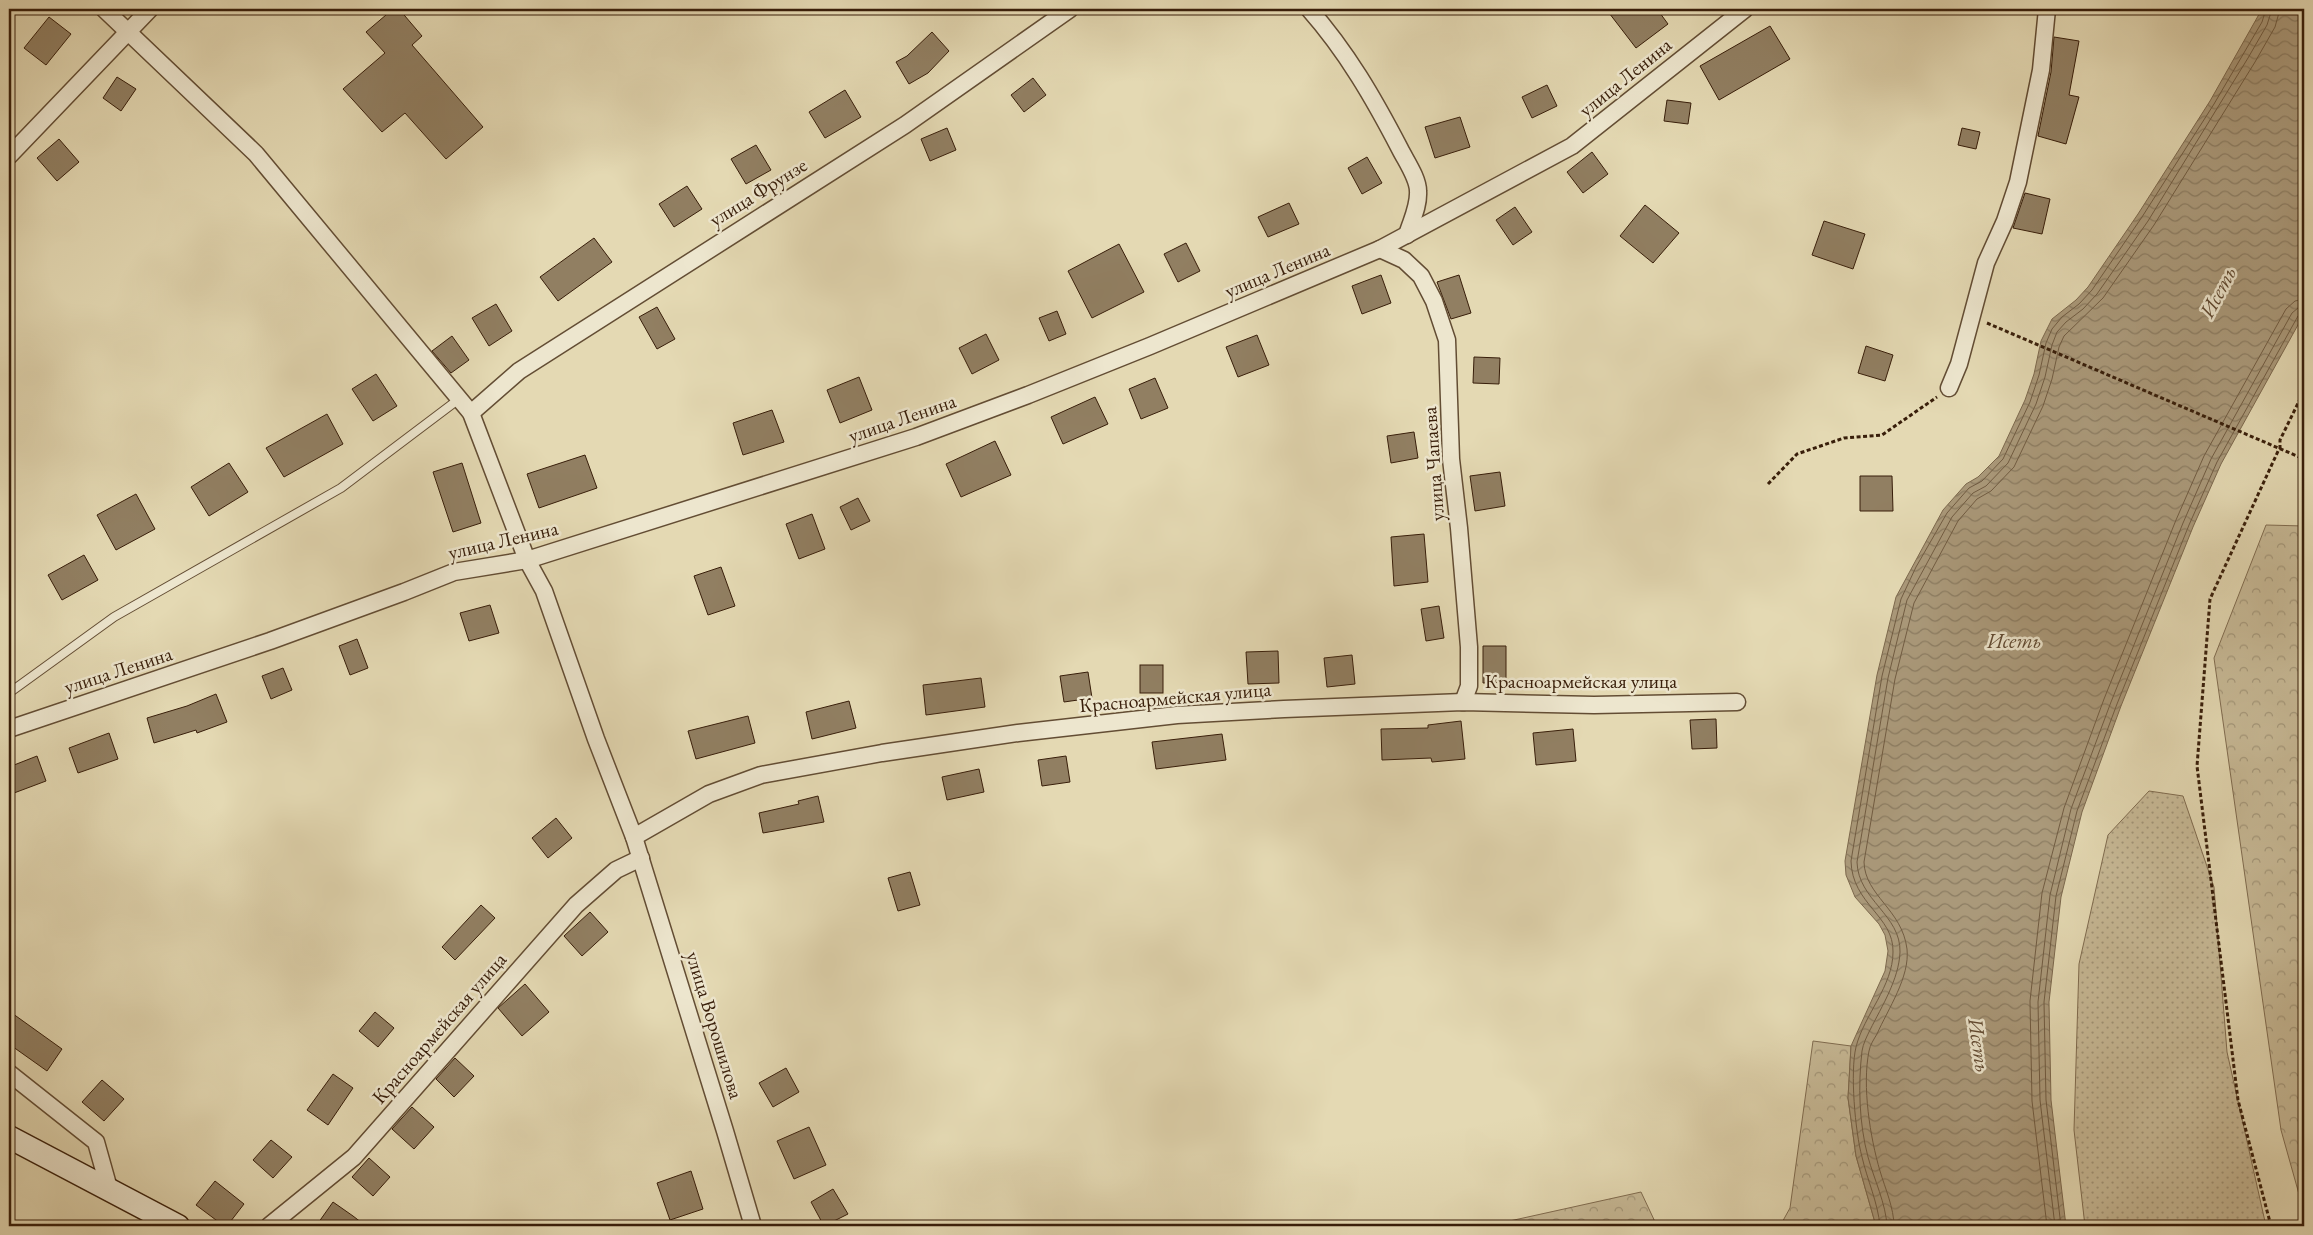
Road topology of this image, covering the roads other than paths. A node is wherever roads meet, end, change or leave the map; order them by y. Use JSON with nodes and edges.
{"nodes":[{"id":1,"x":104,"y":9,"type":"edge"},
{"id":2,"x":150,"y":9,"type":"edge"},
{"id":3,"x":1070,"y":9,"type":"edge"},
{"id":4,"x":1309,"y":9,"type":"edge"},
{"id":5,"x":1745,"y":9,"type":"edge"},
{"id":6,"x":2047,"y":9,"type":"edge"},
{"id":7,"x":129,"y":31,"type":"junction"},
{"id":8,"x":9,"y":156,"type":"edge"},
{"id":9,"x":1407,"y":235,"type":"junction"},
{"id":10,"x":1380,"y":249,"type":"junction"},
{"id":11,"x":1949,"y":388,"type":"road end"},
{"id":12,"x":459,"y":400,"type":"junction"},
{"id":13,"x":471,"y":413,"type":"junction"},
{"id":14,"x":527,"y":560,"type":"junction"},
{"id":15,"x":9,"y":694,"type":"edge"},
{"id":16,"x":1463,"y":702,"type":"junction"},
{"id":17,"x":1737,"y":702,"type":"dead end"},
{"id":18,"x":9,"y":729,"type":"edge"},
{"id":19,"x":634,"y":836,"type":"junction"},
{"id":20,"x":641,"y":858,"type":"junction"},
{"id":21,"x":9,"y":1073,"type":"edge"},
{"id":22,"x":9,"y":1137,"type":"edge"},
{"id":23,"x":110,"y":1192,"type":"junction"},
{"id":24,"x":178,"y":1226,"type":"edge"},
{"id":25,"x":269,"y":1226,"type":"edge"},
{"id":26,"x":753,"y":1226,"type":"edge"}],
"edges":[{"from":1,"to":7,"type":"street"},
{"from":2,"to":7,"type":"street"},
{"from":3,"to":13,"type":"street","name":"улица Фрунзе"},
{"from":4,"to":9,"type":"street"},
{"from":5,"to":9,"type":"street","name":"улица Ленина"},
{"from":6,"to":11,"type":"street"},
{"from":7,"to":8,"type":"street"},
{"from":7,"to":12,"type":"street"},
{"from":9,"to":10,"type":"street","name":"улица Ленина"},
{"from":10,"to":14,"type":"street","name":"улица Ленина"},
{"from":10,"to":16,"type":"street","name":"улица Чапаева"},
{"from":12,"to":13,"type":"street"},
{"from":12,"to":15,"type":"lane"},
{"from":13,"to":14,"type":"street","name":"улица Ворошилова"},
{"from":14,"to":18,"type":"street","name":"улица Ленина"},
{"from":14,"to":19,"type":"street","name":"улица Ворошилова"},
{"from":16,"to":17,"type":"street","name":"Красноармейская улица"},
{"from":16,"to":19,"type":"street","name":"Красноармейская улица"},
{"from":19,"to":20,"type":"street","name":"улица Ворошилова"},
{"from":20,"to":25,"type":"street","name":"Красноармейская улица"},
{"from":20,"to":26,"type":"street","name":"улица Ворошилова"},
{"from":21,"to":23,"type":"street"},
{"from":22,"to":23,"type":"main road"},
{"from":23,"to":24,"type":"main road"}]}
